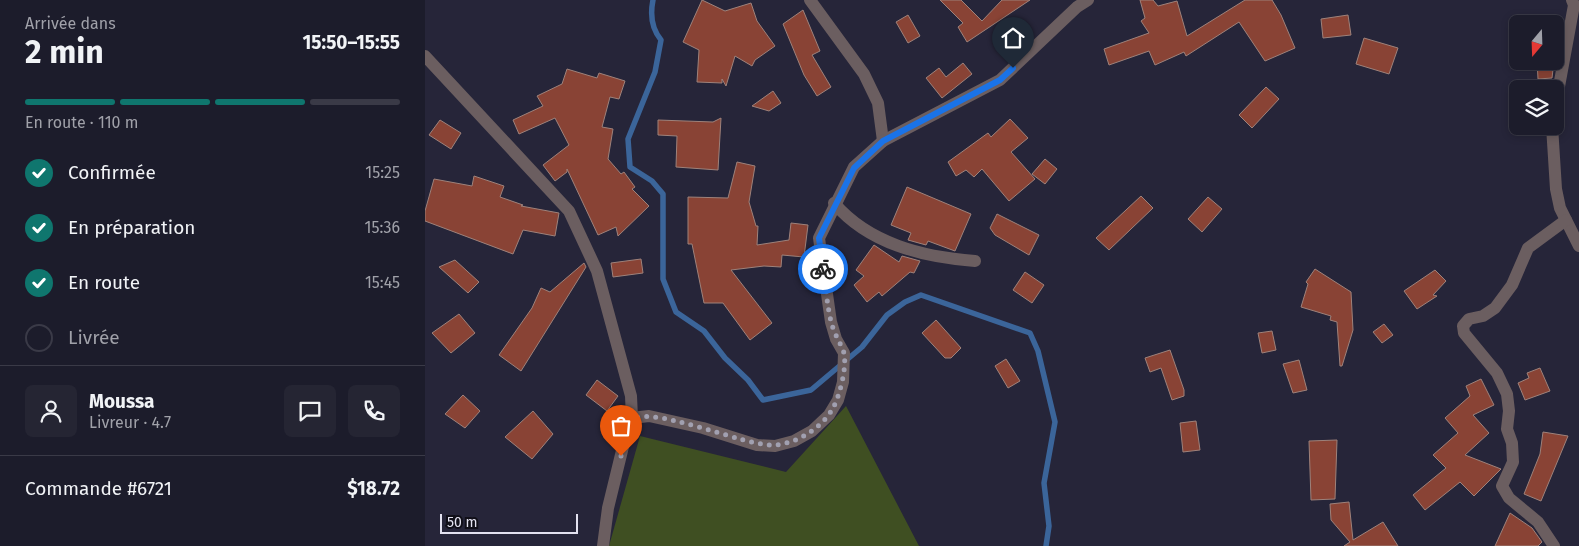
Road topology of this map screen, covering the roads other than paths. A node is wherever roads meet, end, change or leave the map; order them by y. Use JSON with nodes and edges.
{"nodes":[{"id":1,"x":810,"y":0,"type":"edge"},
{"id":2,"x":1088,"y":0,"type":"edge"},
{"id":3,"x":1572,"y":0,"type":"edge"},
{"id":4,"x":1074,"y":3,"type":"edge"},
{"id":5,"x":425,"y":56,"type":"edge"},
{"id":6,"x":1560,"y":80,"type":"edge"},
{"id":7,"x":1553,"y":135,"type":"edge"},
{"id":8,"x":883,"y":141,"type":"junction"},
{"id":9,"x":834,"y":203,"type":"junction"},
{"id":10,"x":1566,"y":220,"type":"junction"},
{"id":11,"x":1579,"y":246,"type":"edge"},
{"id":12,"x":975,"y":260,"type":"dead end"},
{"id":13,"x":632,"y":418,"type":"junction"},
{"id":14,"x":603,"y":546,"type":"edge"},
{"id":15,"x":1554,"y":546,"type":"edge"}],
"edges":[{"from":1,"to":8,"type":"street"},
{"from":2,"to":4,"type":"street"},
{"from":3,"to":6,"type":"street"},
{"from":4,"to":8,"type":"street"},
{"from":5,"to":13,"type":"street"},
{"from":7,"to":10,"type":"street"},
{"from":8,"to":9,"type":"street"},
{"from":9,"to":12,"type":"street"},
{"from":9,"to":13,"type":"street"},
{"from":10,"to":11,"type":"street"},
{"from":10,"to":15,"type":"street"},
{"from":13,"to":14,"type":"street"}]}
